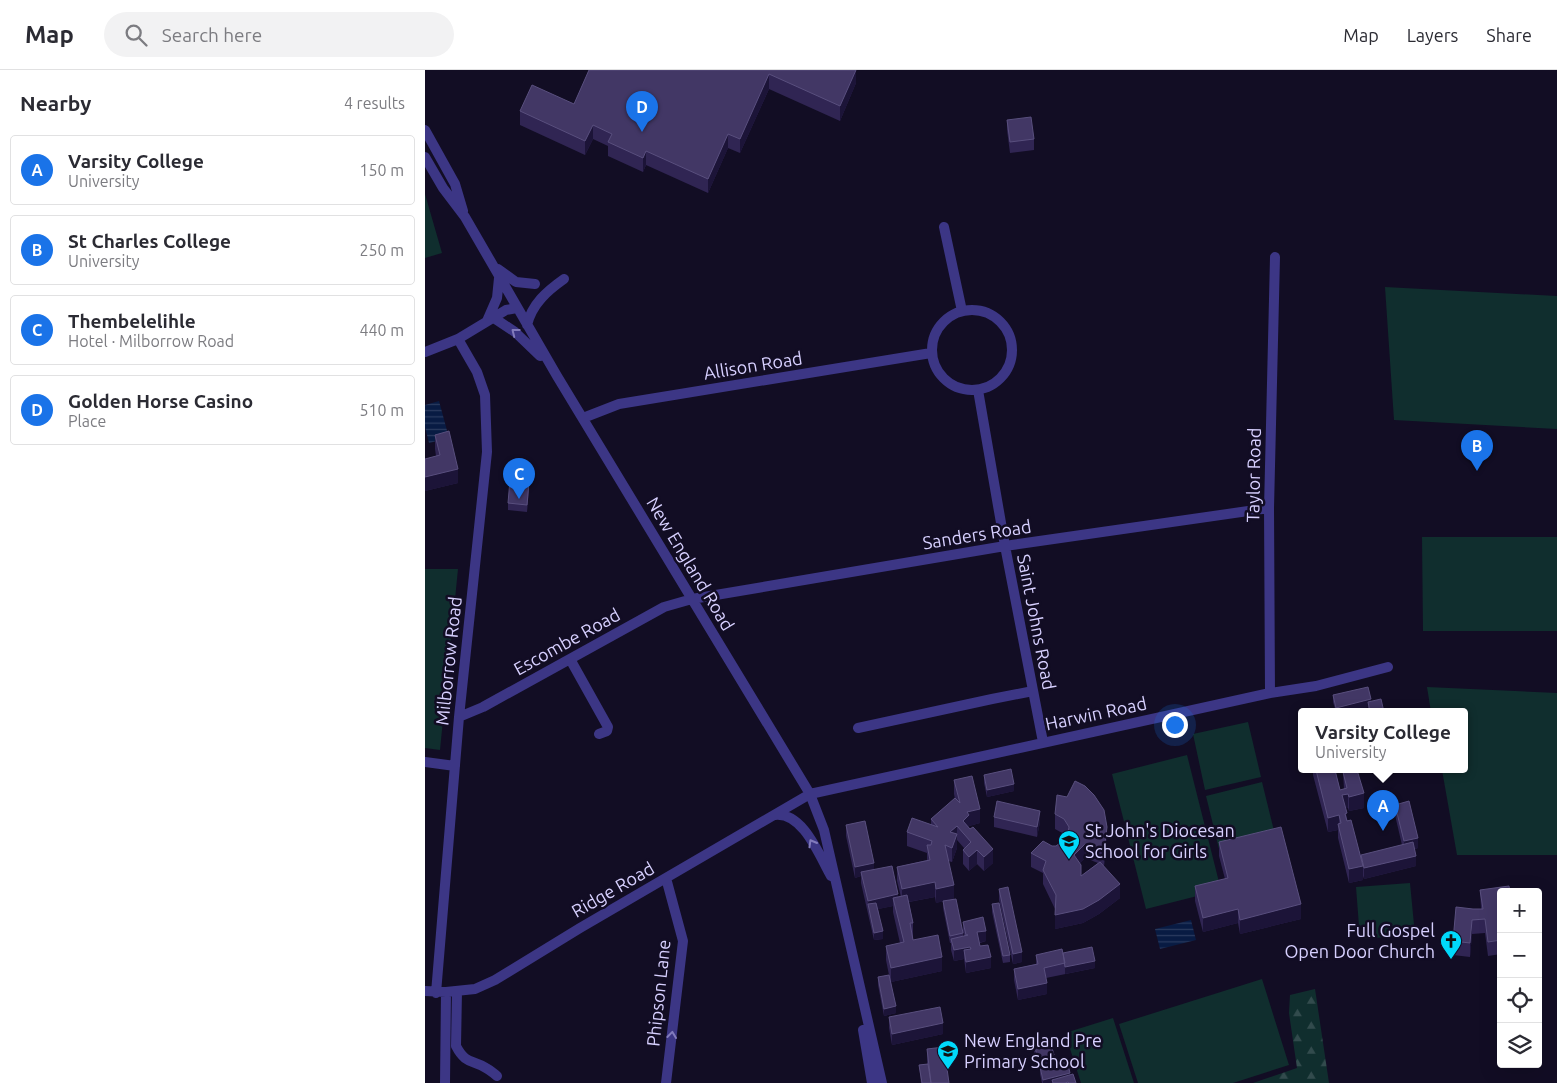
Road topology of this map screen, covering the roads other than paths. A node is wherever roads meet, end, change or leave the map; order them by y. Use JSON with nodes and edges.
{"nodes":[{"id":1,"x":425,"y":130,"type":"edge"},
{"id":2,"x":425,"y":157,"type":"edge"},
{"id":3,"x":445,"y":163,"type":"junction"},
{"id":4,"x":428,"y":168,"type":"edge"},
{"id":5,"x":465,"y":217,"type":"junction"},
{"id":6,"x":944,"y":227,"type":"dead end"},
{"id":7,"x":1275,"y":258,"type":"dead end"},
{"id":8,"x":491,"y":263,"type":"junction"},
{"id":9,"x":499,"y":278,"type":"junction"},
{"id":10,"x":564,"y":280,"type":"dead end"},
{"id":11,"x":535,"y":284,"type":"dead end"},
{"id":12,"x":514,"y":304,"type":"junction"},
{"id":13,"x":962,"y":311,"type":"junction"},
{"id":14,"x":490,"y":320,"type":"junction"},
{"id":15,"x":527,"y":325,"type":"junction"},
{"id":16,"x":458,"y":339,"type":"junction"},
{"id":17,"x":425,"y":352,"type":"edge"},
{"id":18,"x":931,"y":353,"type":"junction"},
{"id":19,"x":557,"y":376,"type":"junction"},
{"id":20,"x":978,"y":390,"type":"junction"},
{"id":21,"x":583,"y":418,"type":"junction"},
{"id":22,"x":1269,"y":508,"type":"junction"},
{"id":23,"x":1005,"y":546,"type":"junction"},
{"id":24,"x":692,"y":599,"type":"junction"},
{"id":25,"x":570,"y":659,"type":"junction"},
{"id":26,"x":1388,"y":667,"type":"dead end"},
{"id":27,"x":1033,"y":691,"type":"junction"},
{"id":28,"x":1270,"y":693,"type":"junction"},
{"id":29,"x":459,"y":717,"type":"junction"},
{"id":30,"x":858,"y":728,"type":"dead end"},
{"id":31,"x":599,"y":734,"type":"dead end"},
{"id":32,"x":1043,"y":742,"type":"junction"},
{"id":33,"x":425,"y":762,"type":"edge"},
{"id":34,"x":455,"y":766,"type":"junction"},
{"id":35,"x":810,"y":794,"type":"junction"},
{"id":36,"x":775,"y":815,"type":"junction"},
{"id":37,"x":666,"y":878,"type":"junction"},
{"id":38,"x":837,"y":885,"type":"junction"},
{"id":39,"x":849,"y":943,"type":"junction"},
{"id":40,"x":457,"y":991,"type":"junction"},
{"id":41,"x":435,"y":992,"type":"edge"},
{"id":42,"x":877,"y":1061,"type":"junction"},
{"id":43,"x":497,"y":1076,"type":"dead end"},
{"id":44,"x":871,"y":1080,"type":"edge"},
{"id":45,"x":445,"y":1083,"type":"edge"},
{"id":46,"x":665,"y":1083,"type":"edge"},
{"id":47,"x":882,"y":1083,"type":"edge"}],
"edges":[{"from":1,"to":3,"type":"street","name":"New England Road"},
{"from":2,"to":4,"type":"street","name":"New England Road"},
{"from":3,"to":4,"type":"street"},
{"from":3,"to":5,"type":"street","name":"New England Road"},
{"from":4,"to":5,"type":"street","name":"New England Road"},
{"from":5,"to":8,"type":"street","name":"New England Road"},
{"from":6,"to":13,"type":"street"},
{"from":7,"to":22,"type":"street","name":"Taylor Road"},
{"from":8,"to":9,"type":"street","name":"New England Road"},
{"from":8,"to":11,"type":"street"},
{"from":9,"to":12,"type":"street","name":"New England Road"},
{"from":9,"to":14,"type":"street"},
{"from":10,"to":15,"type":"street"},
{"from":12,"to":14,"type":"street"},
{"from":12,"to":15,"type":"street","name":"New England Road"},
{"from":13,"to":18,"type":"street"},
{"from":13,"to":20,"type":"street"},
{"from":14,"to":16,"type":"street"},
{"from":19,"to":14,"type":"street","one_way":true},
{"from":15,"to":19,"type":"street","name":"New England Road"},
{"from":16,"to":17,"type":"street"},
{"from":16,"to":29,"type":"street","name":"Milborrow Road"},
{"from":18,"to":20,"type":"street"},
{"from":18,"to":21,"type":"street","name":"Allison Road"},
{"from":19,"to":21,"type":"street","name":"New England Road"},
{"from":20,"to":23,"type":"street","name":"Saint Johns Road"},
{"from":21,"to":24,"type":"street","name":"New England Road"},
{"from":22,"to":23,"type":"street","name":"Sanders Road"},
{"from":22,"to":28,"type":"street","name":"Taylor Road"},
{"from":23,"to":24,"type":"street","name":"Sanders Road"},
{"from":23,"to":27,"type":"street","name":"Saint Johns Road"},
{"from":24,"to":25,"type":"street","name":"Escombe Road"},
{"from":24,"to":35,"type":"street","name":"New England Road"},
{"from":25,"to":29,"type":"street","name":"Escombe Road"},
{"from":25,"to":31,"type":"street"},
{"from":26,"to":28,"type":"street","name":"Harwin Road"},
{"from":27,"to":30,"type":"street"},
{"from":27,"to":32,"type":"street","name":"Saint Johns Road"},
{"from":28,"to":32,"type":"street","name":"Harwin Road"},
{"from":29,"to":34,"type":"street","name":"Milborrow Road"},
{"from":32,"to":35,"type":"street","name":"Harwin Road"},
{"from":33,"to":34,"type":"street"},
{"from":34,"to":41,"type":"street","name":"Milborrow Road"},
{"from":35,"to":36,"type":"street","name":"Ridge Road"},
{"from":35,"to":38,"type":"street","name":"New England Road"},
{"from":36,"to":37,"type":"street","name":"Ridge Road"},
{"from":38,"to":36,"type":"street","one_way":true},
{"from":37,"to":40,"type":"street","name":"Ridge Road"},
{"from":46,"to":37,"type":"street","name":"Phipson Lane","one_way":true},
{"from":38,"to":39,"type":"street","name":"New England Road"},
{"from":39,"to":42,"type":"street","name":"New England Road"},
{"from":39,"to":44,"type":"street","name":"New England Road"},
{"from":40,"to":41,"type":"street","name":"Ridge Road"},
{"from":40,"to":43,"type":"street"},
{"from":41,"to":45,"type":"street","name":"Milborrow Road"},
{"from":42,"to":44,"type":"street"},
{"from":42,"to":47,"type":"street","name":"New England Road"}]}
